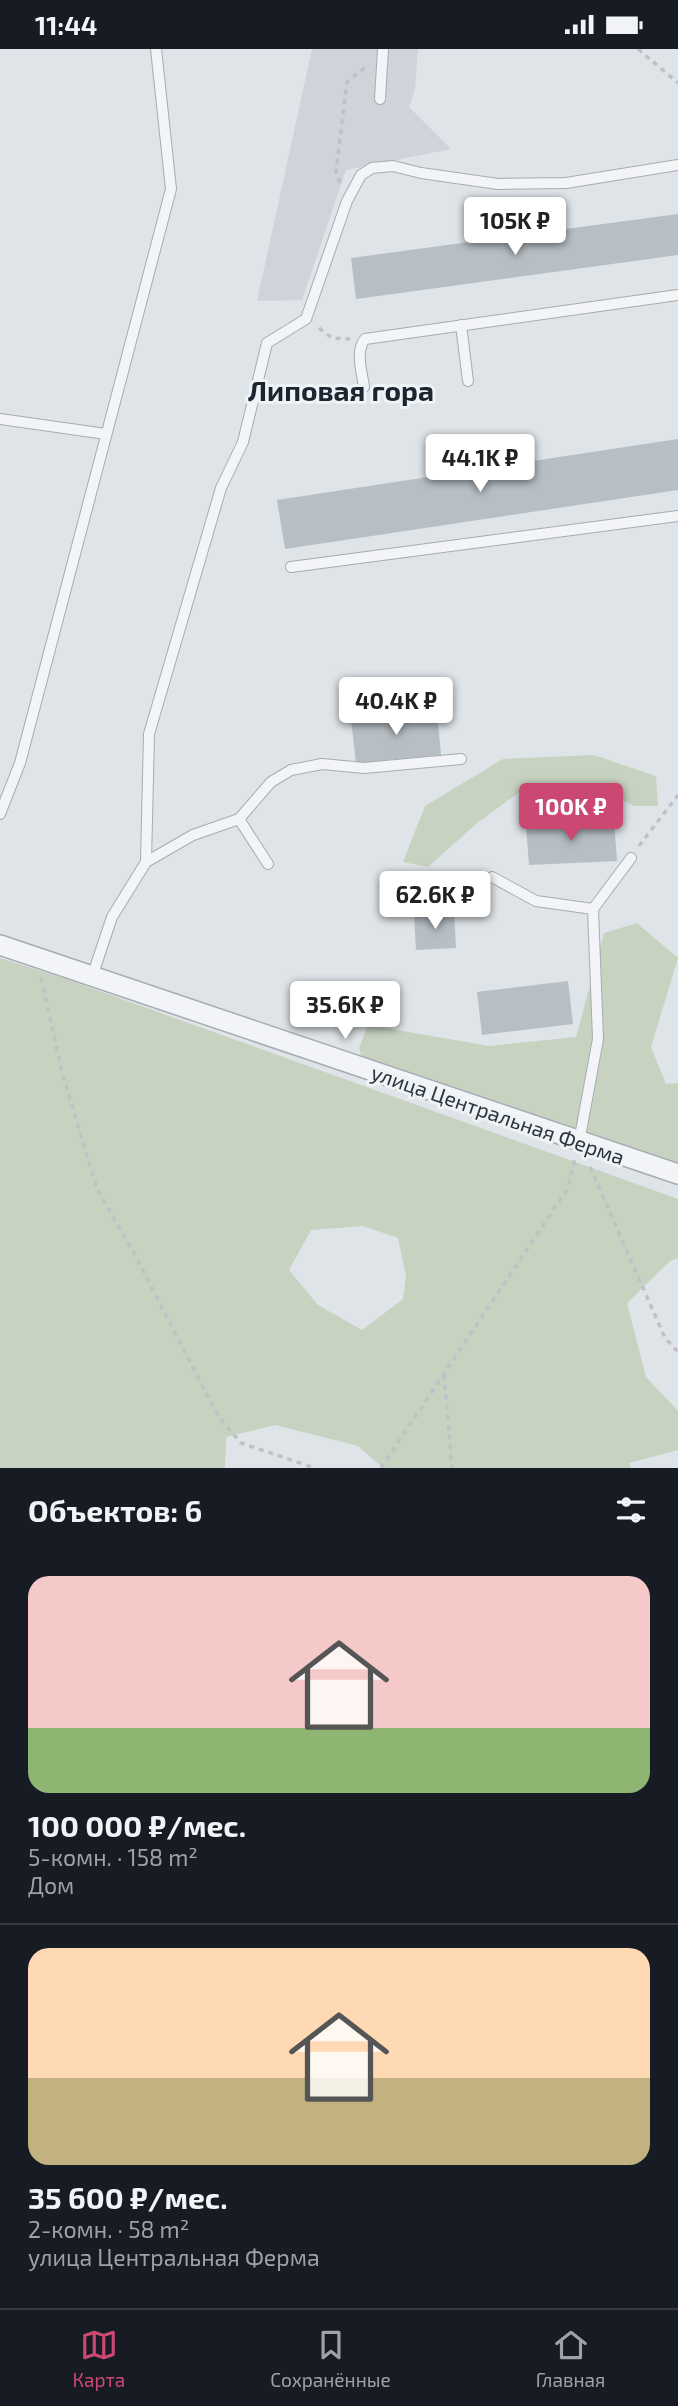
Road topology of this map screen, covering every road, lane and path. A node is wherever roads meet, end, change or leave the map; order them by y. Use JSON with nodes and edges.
{"nodes":[{"id":1,"x":156,"y":49,"type":"edge"},
{"id":2,"x":638,"y":49,"type":"edge"},
{"id":3,"x":383,"y":51,"type":"edge"},
{"id":4,"x":678,"y":82,"type":"edge"},
{"id":5,"x":380,"y":99,"type":"dead end"},
{"id":6,"x":678,"y":165,"type":"edge"},
{"id":7,"x":347,"y":201,"type":"junction"},
{"id":8,"x":678,"y":295,"type":"edge"},
{"id":9,"x":461,"y":325,"type":"junction"},
{"id":10,"x":332,"y":338,"type":"dead end"},
{"id":11,"x":345,"y":338,"type":"dead end"},
{"id":12,"x":468,"y":381,"type":"dead end"},
{"id":13,"x":365,"y":387,"type":"dead end"},
{"id":14,"x":0,"y":419,"type":"edge"},
{"id":15,"x":106,"y":434,"type":"junction"},
{"id":16,"x":678,"y":516,"type":"edge"},
{"id":17,"x":291,"y":567,"type":"dead end"},
{"id":18,"x":461,"y":759,"type":"dead end"},
{"id":19,"x":678,"y":795,"type":"edge"},
{"id":20,"x":0,"y":814,"type":"edge"},
{"id":21,"x":239,"y":820,"type":"junction"},
{"id":22,"x":631,"y":858,"type":"joint"},
{"id":23,"x":146,"y":862,"type":"junction"},
{"id":24,"x":268,"y":864,"type":"dead end"},
{"id":25,"x":492,"y":877,"type":"dead end"},
{"id":26,"x":593,"y":909,"type":"junction"},
{"id":27,"x":0,"y":945,"type":"edge"},
{"id":28,"x":36,"y":957,"type":"junction"},
{"id":29,"x":92,"y":977,"type":"junction"},
{"id":30,"x":579,"y":1142,"type":"junction"},
{"id":31,"x":678,"y":1174,"type":"edge"},
{"id":32,"x":678,"y":1352,"type":"edge"},
{"id":33,"x":444,"y":1373,"type":"junction"},
{"id":34,"x":315,"y":1468,"type":"edge"},
{"id":35,"x":381,"y":1468,"type":"edge"},
{"id":36,"x":452,"y":1468,"type":"edge"}],
"edges":[{"from":1,"to":15,"type":"lane"},
{"from":2,"to":4,"type":"path"},
{"from":3,"to":5,"type":"lane"},
{"from":3,"to":7,"type":"path"},
{"from":6,"to":7,"type":"lane"},
{"from":7,"to":23,"type":"lane"},
{"from":8,"to":9,"type":"lane"},
{"from":9,"to":12,"type":"lane"},
{"from":9,"to":13,"type":"lane"},
{"from":10,"to":11,"type":"path"},
{"from":14,"to":15,"type":"lane"},
{"from":15,"to":20,"type":"lane"},
{"from":16,"to":17,"type":"lane"},
{"from":18,"to":21,"type":"lane"},
{"from":19,"to":22,"type":"path"},
{"from":21,"to":23,"type":"lane"},
{"from":21,"to":24,"type":"lane"},
{"from":22,"to":26,"type":"lane"},
{"from":23,"to":29,"type":"lane"},
{"from":25,"to":26,"type":"lane"},
{"from":26,"to":30,"type":"lane"},
{"from":27,"to":28,"type":"street","name":"улица Центральная Ферма"},
{"from":28,"to":29,"type":"street","name":"улица Центральная Ферма"},
{"from":28,"to":34,"type":"path"},
{"from":29,"to":30,"type":"street","name":"улица Центральная Ферма"},
{"from":30,"to":31,"type":"street","name":"улица Центральная Ферма"},
{"from":30,"to":32,"type":"path"},
{"from":30,"to":33,"type":"path"},
{"from":33,"to":35,"type":"path"},
{"from":33,"to":36,"type":"path"}]}
